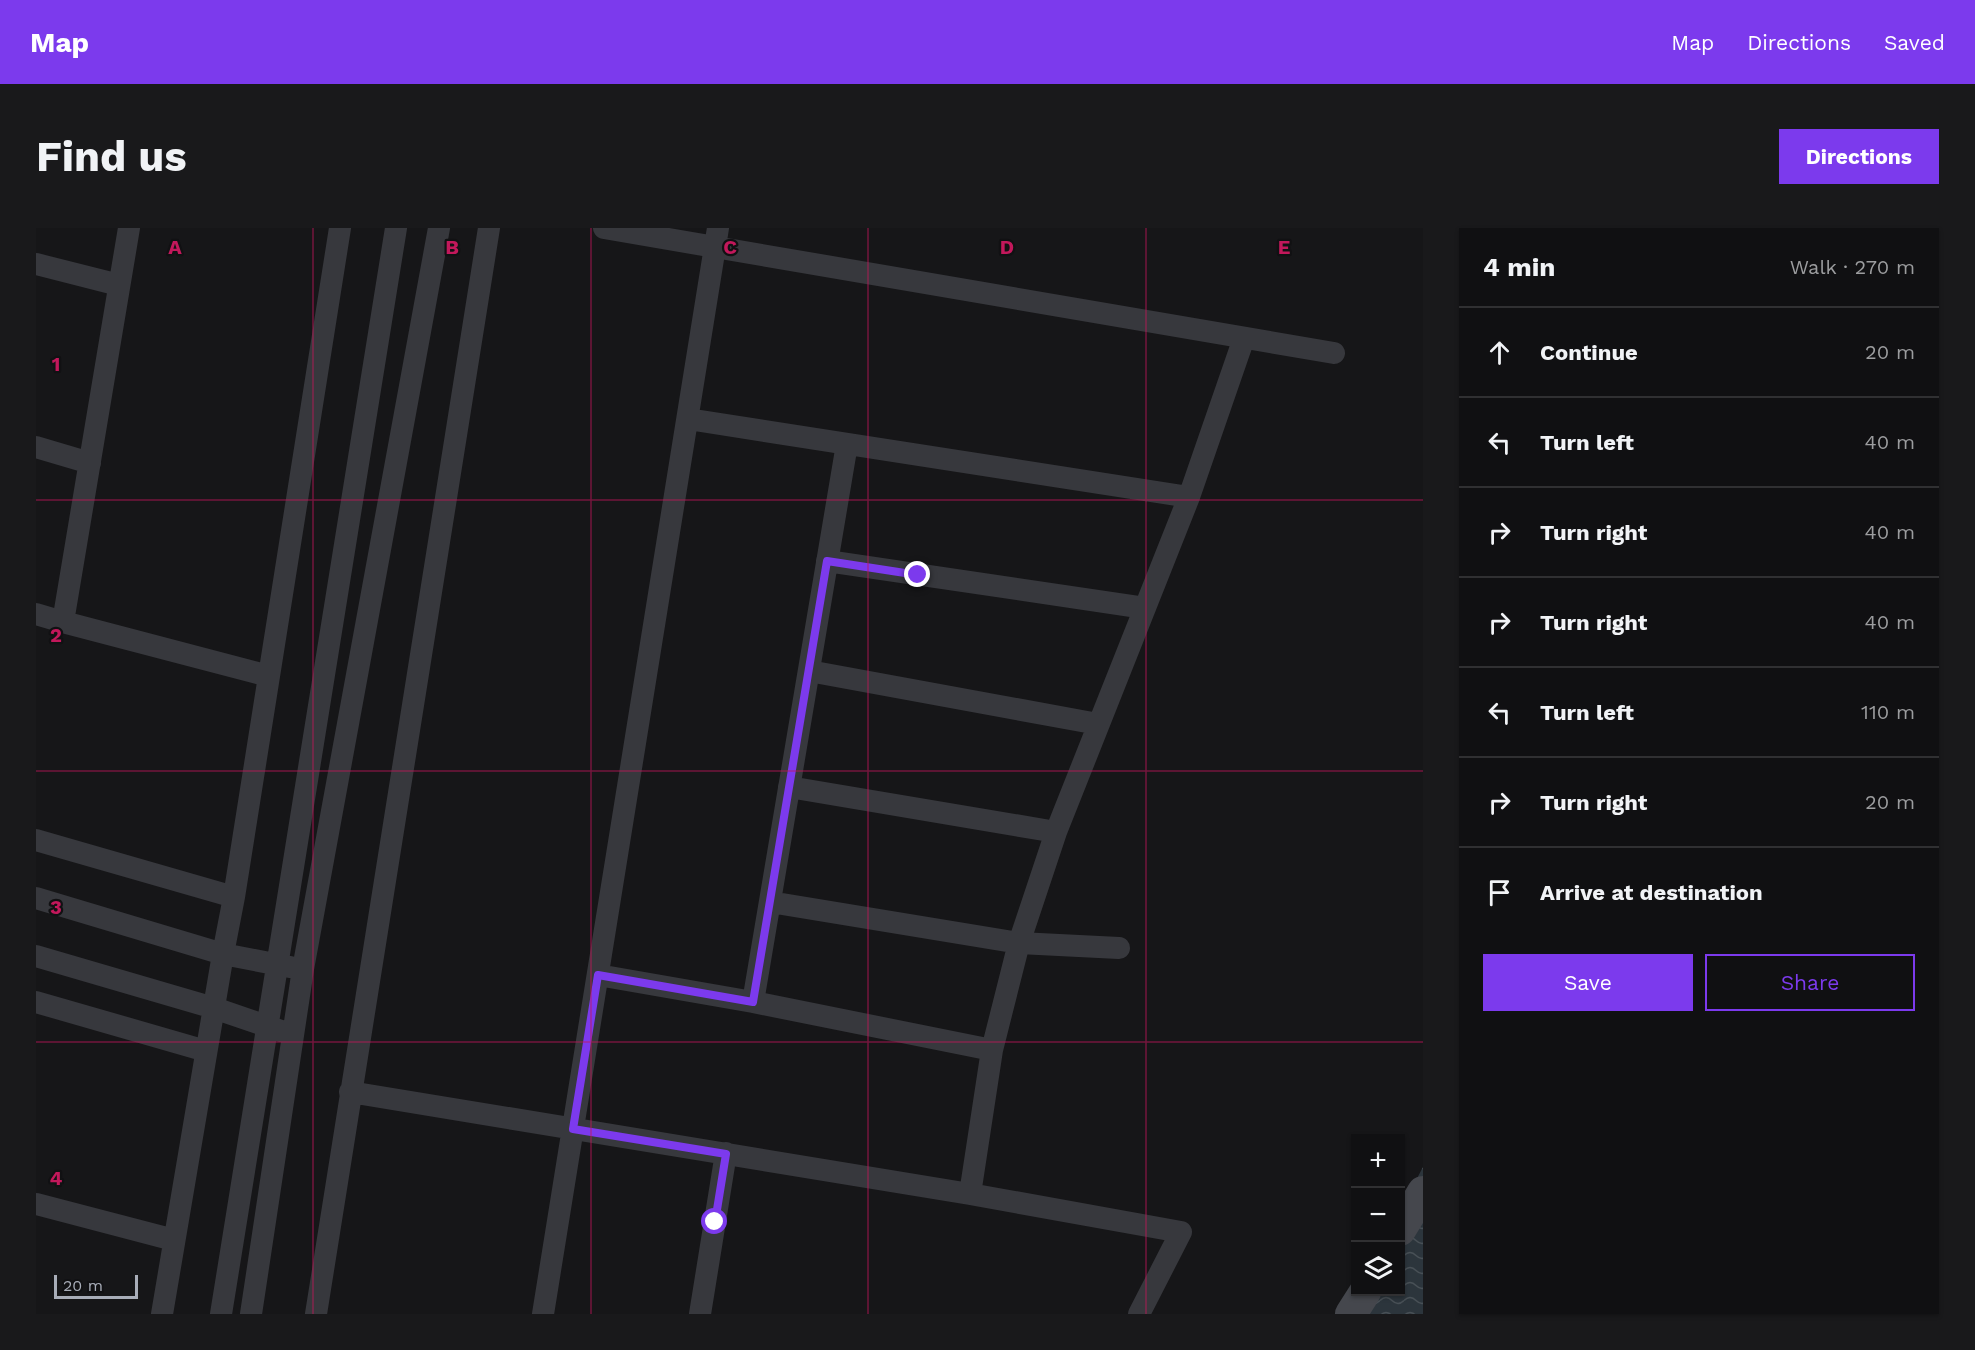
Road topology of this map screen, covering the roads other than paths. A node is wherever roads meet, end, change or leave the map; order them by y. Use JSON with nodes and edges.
{"nodes":[{"id":1,"x":129,"y":228,"type":"edge"},
{"id":2,"x":340,"y":228,"type":"edge"},
{"id":3,"x":396,"y":228,"type":"edge"},
{"id":4,"x":439,"y":228,"type":"edge"},
{"id":5,"x":489,"y":228,"type":"edge"},
{"id":6,"x":604,"y":228,"type":"edge"},
{"id":7,"x":717,"y":237,"type":"edge"},
{"id":8,"x":36,"y":264,"type":"edge"},
{"id":9,"x":119,"y":285,"type":"junction"},
{"id":10,"x":1244,"y":338,"type":"junction"},
{"id":11,"x":1334,"y":353,"type":"dead end"},
{"id":12,"x":688,"y":419,"type":"junction"},
{"id":13,"x":847,"y":444,"type":"junction"},
{"id":14,"x":36,"y":447,"type":"edge"},
{"id":15,"x":90,"y":463,"type":"junction"},
{"id":16,"x":1189,"y":497,"type":"junction"},
{"id":17,"x":827,"y":561,"type":"junction"},
{"id":18,"x":1145,"y":608,"type":"junction"},
{"id":19,"x":36,"y":614,"type":"edge"},
{"id":20,"x":63,"y":622,"type":"junction"},
{"id":21,"x":809,"y":671,"type":"junction"},
{"id":22,"x":269,"y":676,"type":"junction"},
{"id":23,"x":1098,"y":724,"type":"junction"},
{"id":24,"x":789,"y":787,"type":"junction"},
{"id":25,"x":1056,"y":832,"type":"junction"},
{"id":26,"x":36,"y":840,"type":"edge"},
{"id":27,"x":234,"y":897,"type":"junction"},
{"id":28,"x":36,"y":898,"type":"edge"},
{"id":29,"x":770,"y":902,"type":"junction"},
{"id":30,"x":1019,"y":943,"type":"junction"},
{"id":31,"x":1119,"y":948,"type":"dead end"},
{"id":32,"x":223,"y":954,"type":"junction"},
{"id":33,"x":36,"y":956,"type":"edge"},
{"id":34,"x":277,"y":966,"type":"junction"},
{"id":35,"x":303,"y":969,"type":"junction"},
{"id":36,"x":598,"y":975,"type":"junction"},
{"id":37,"x":36,"y":1002,"type":"edge"},
{"id":38,"x":753,"y":1002,"type":"junction"},
{"id":39,"x":213,"y":1008,"type":"junction"},
{"id":40,"x":268,"y":1026,"type":"junction"},
{"id":41,"x":293,"y":1035,"type":"junction"},
{"id":42,"x":992,"y":1050,"type":"junction"},
{"id":43,"x":206,"y":1051,"type":"junction"},
{"id":44,"x":350,"y":1092,"type":"junction"},
{"id":45,"x":573,"y":1129,"type":"junction"},
{"id":46,"x":726,"y":1154,"type":"junction"},
{"id":47,"x":1423,"y":1192,"type":"edge"},
{"id":48,"x":970,"y":1194,"type":"junction"},
{"id":49,"x":36,"y":1204,"type":"edge"},
{"id":50,"x":1405,"y":1223,"type":"edge"},
{"id":51,"x":174,"y":1240,"type":"junction"},
{"id":52,"x":1363,"y":1296,"type":"edge"},
{"id":53,"x":162,"y":1314,"type":"edge"},
{"id":54,"x":221,"y":1314,"type":"edge"},
{"id":55,"x":251,"y":1314,"type":"edge"},
{"id":56,"x":316,"y":1314,"type":"edge"},
{"id":57,"x":543,"y":1314,"type":"edge"},
{"id":58,"x":700,"y":1314,"type":"edge"},
{"id":59,"x":1139,"y":1314,"type":"edge"},
{"id":60,"x":1352,"y":1314,"type":"edge"}],
"edges":[{"from":1,"to":9,"type":"street"},
{"from":2,"to":22,"type":"street"},
{"from":3,"to":34,"type":"street"},
{"from":4,"to":35,"type":"street"},
{"from":5,"to":44,"type":"street"},
{"from":6,"to":7,"type":"street"},
{"from":7,"to":10,"type":"street"},
{"from":7,"to":12,"type":"street"},
{"from":8,"to":9,"type":"street"},
{"from":9,"to":15,"type":"street"},
{"from":10,"to":11,"type":"street"},
{"from":10,"to":16,"type":"street"},
{"from":12,"to":13,"type":"street"},
{"from":12,"to":36,"type":"street"},
{"from":13,"to":16,"type":"street"},
{"from":13,"to":17,"type":"street"},
{"from":14,"to":15,"type":"street"},
{"from":15,"to":20,"type":"street"},
{"from":16,"to":18,"type":"street"},
{"from":17,"to":18,"type":"street"},
{"from":17,"to":21,"type":"street"},
{"from":18,"to":23,"type":"street"},
{"from":19,"to":20,"type":"street"},
{"from":20,"to":22,"type":"street"},
{"from":21,"to":23,"type":"street"},
{"from":21,"to":24,"type":"street"},
{"from":22,"to":27,"type":"street"},
{"from":23,"to":25,"type":"street"},
{"from":24,"to":25,"type":"street"},
{"from":24,"to":29,"type":"street"},
{"from":25,"to":30,"type":"street"},
{"from":26,"to":27,"type":"street"},
{"from":27,"to":32,"type":"street"},
{"from":28,"to":32,"type":"street"},
{"from":29,"to":30,"type":"street"},
{"from":29,"to":38,"type":"street"},
{"from":30,"to":31,"type":"street"},
{"from":30,"to":42,"type":"street"},
{"from":32,"to":34,"type":"street"},
{"from":32,"to":39,"type":"street"},
{"from":33,"to":39,"type":"street"},
{"from":34,"to":35,"type":"street"},
{"from":34,"to":40,"type":"street"},
{"from":35,"to":41,"type":"street"},
{"from":36,"to":38,"type":"street"},
{"from":36,"to":45,"type":"street"},
{"from":37,"to":43,"type":"street"},
{"from":38,"to":42,"type":"street"},
{"from":39,"to":40,"type":"street"},
{"from":39,"to":43,"type":"street"},
{"from":40,"to":41,"type":"street"},
{"from":40,"to":54,"type":"street"},
{"from":41,"to":55,"type":"street"},
{"from":42,"to":48,"type":"street"},
{"from":43,"to":51,"type":"street"},
{"from":44,"to":45,"type":"street"},
{"from":44,"to":56,"type":"street"},
{"from":45,"to":46,"type":"street"},
{"from":45,"to":57,"type":"street"},
{"from":46,"to":48,"type":"street"},
{"from":46,"to":58,"type":"street"},
{"from":47,"to":50,"type":"street"},
{"from":48,"to":59,"type":"street"},
{"from":49,"to":51,"type":"street"},
{"from":51,"to":53,"type":"street"},
{"from":52,"to":60,"type":"street"}]}
